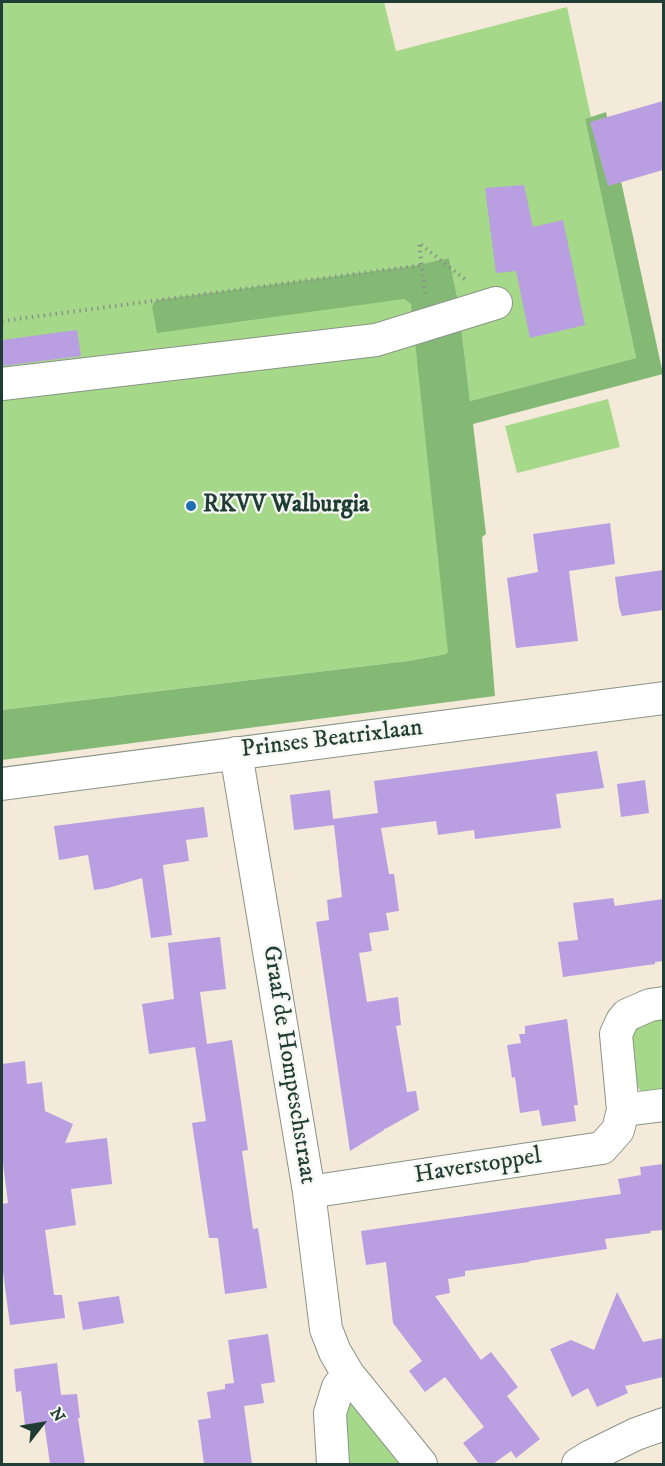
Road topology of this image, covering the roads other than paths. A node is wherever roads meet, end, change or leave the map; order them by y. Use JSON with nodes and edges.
{"nodes":[{"id":1,"x":496,"y":303,"type":"road end"},
{"id":2,"x":2,"y":384,"type":"edge"},
{"id":3,"x":663,"y":698,"type":"edge"},
{"id":4,"x":236,"y":753,"type":"junction"},
{"id":5,"x":2,"y":784,"type":"edge"},
{"id":6,"x":663,"y":1003,"type":"edge"},
{"id":7,"x":663,"y":1105,"type":"edge"},
{"id":8,"x":623,"y":1110,"type":"junction"},
{"id":9,"x":309,"y":1192,"type":"junction"},
{"id":10,"x":348,"y":1374,"type":"junction"},
{"id":11,"x":663,"y":1424,"type":"edge"},
{"id":12,"x":333,"y":1464,"type":"edge"},
{"id":13,"x":421,"y":1464,"type":"edge"},
{"id":14,"x":578,"y":1464,"type":"edge"}],
"edges":[{"from":1,"to":2,"type":"street"},
{"from":3,"to":4,"type":"street","name":"Prinses Beatrixlaan"},
{"from":4,"to":5,"type":"street","name":"Prinses Beatrixlaan"},
{"from":4,"to":9,"type":"street","name":"Graaf de Hompeschstraat"},
{"from":6,"to":8,"type":"street","name":"Haverstoppel"},
{"from":7,"to":8,"type":"street"},
{"from":8,"to":9,"type":"street","name":"Haverstoppel"},
{"from":9,"to":10,"type":"street","name":"Graaf de Hompeschstraat"},
{"from":10,"to":12,"type":"street"},
{"from":10,"to":13,"type":"street","name":"Graaf de Hompeschstraat"},
{"from":11,"to":14,"type":"street"}]}
